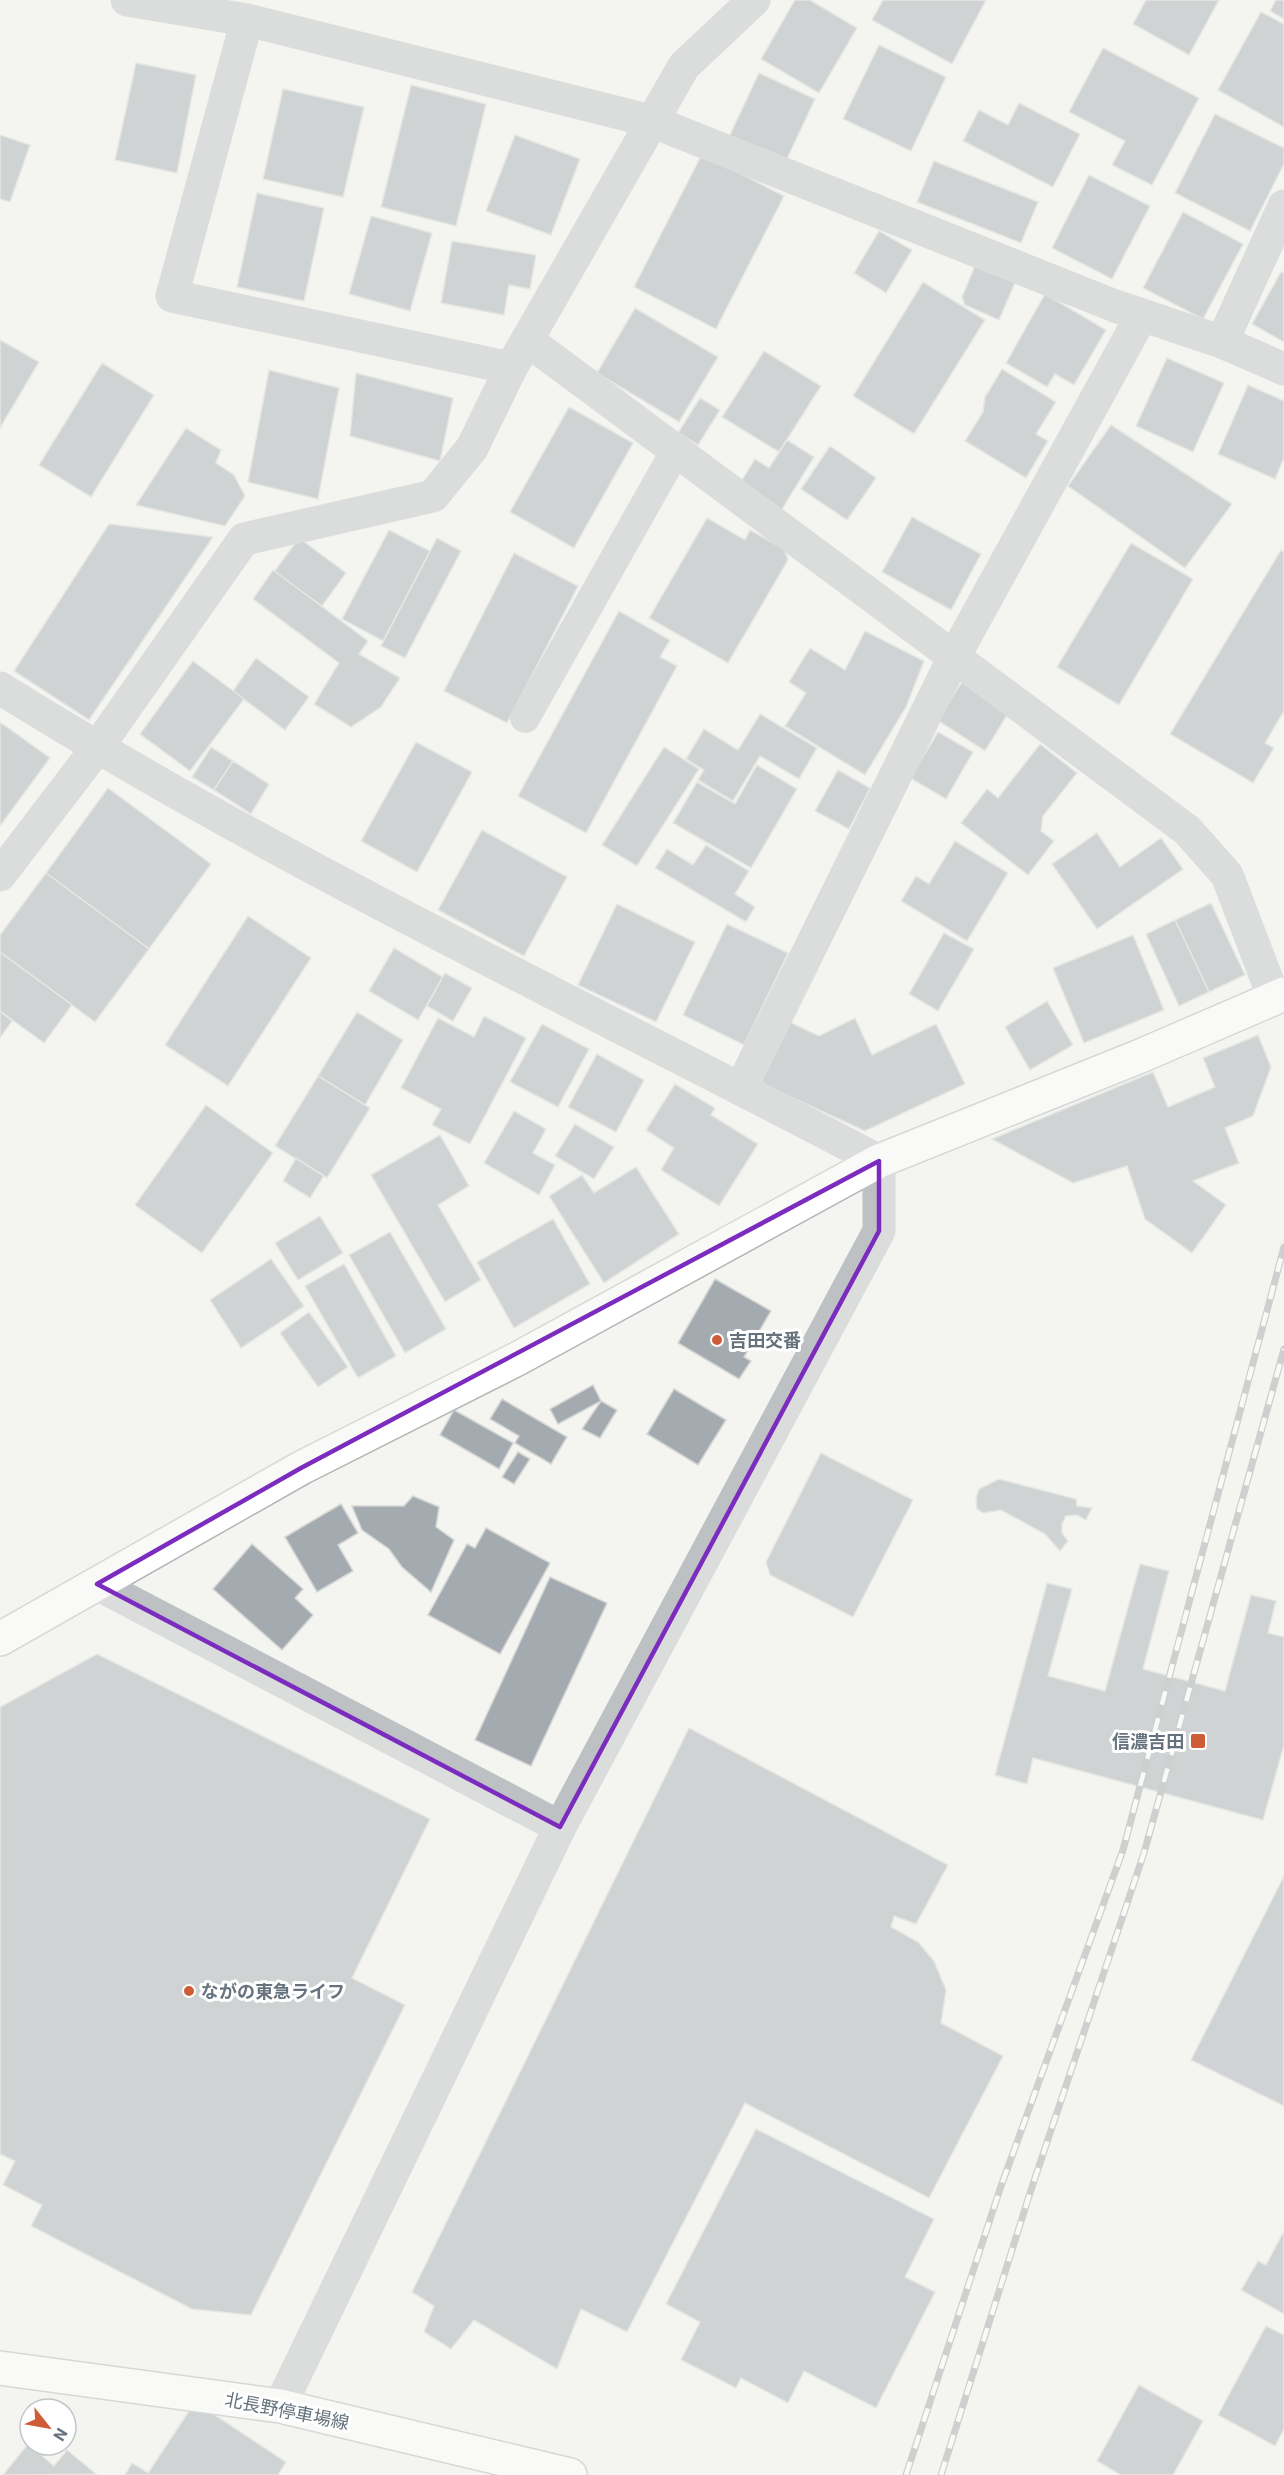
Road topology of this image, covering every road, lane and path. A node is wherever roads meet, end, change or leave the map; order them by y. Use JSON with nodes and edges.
{"nodes":[{"id":1,"x":127,"y":0,"type":"edge"},
{"id":2,"x":754,"y":0,"type":"edge"},
{"id":3,"x":247,"y":20,"type":"junction"},
{"id":4,"x":651,"y":121,"type":"junction"},
{"id":5,"x":1284,"y":206,"type":"edge"},
{"id":6,"x":1142,"y":315,"type":"junction"},
{"id":7,"x":527,"y":340,"type":"junction"},
{"id":8,"x":1222,"y":342,"type":"junction"},
{"id":9,"x":511,"y":368,"type":"junction"},
{"id":10,"x":1284,"y":369,"type":"edge"},
{"id":11,"x":676,"y":450,"type":"junction"},
{"id":12,"x":954,"y":657,"type":"junction"},
{"id":13,"x":0,"y":688,"type":"edge"},
{"id":14,"x":525,"y":718,"type":"dead end"},
{"id":15,"x":96,"y":748,"type":"junction"},
{"id":16,"x":0,"y":875,"type":"edge"},
{"id":17,"x":1279,"y":996,"type":"edge"},
{"id":18,"x":741,"y":1088,"type":"junction"},
{"id":19,"x":879,"y":1161,"type":"junction"},
{"id":20,"x":97,"y":1584,"type":"junction"},
{"id":21,"x":0,"y":1639,"type":"edge"},
{"id":22,"x":560,"y":1827,"type":"junction"},
{"id":23,"x":2,"y":2371,"type":"edge"},
{"id":24,"x":280,"y":2406,"type":"junction"},
{"id":25,"x":570,"y":2475,"type":"edge"}],
"edges":[{"from":1,"to":3,"type":"street"},
{"from":2,"to":4,"type":"street"},
{"from":3,"to":4,"type":"street"},
{"from":3,"to":9,"type":"street"},
{"from":4,"to":6,"type":"street"},
{"from":4,"to":7,"type":"street"},
{"from":5,"to":8,"type":"street"},
{"from":6,"to":8,"type":"street"},
{"from":6,"to":12,"type":"street"},
{"from":7,"to":9,"type":"street"},
{"from":7,"to":11,"type":"street"},
{"from":8,"to":10,"type":"street"},
{"from":9,"to":15,"type":"street"},
{"from":11,"to":12,"type":"street"},
{"from":11,"to":14,"type":"lane"},
{"from":12,"to":17,"type":"street"},
{"from":12,"to":18,"type":"street"},
{"from":13,"to":15,"type":"street"},
{"from":15,"to":16,"type":"street"},
{"from":15,"to":18,"type":"street"},
{"from":17,"to":19,"type":"street"},
{"from":18,"to":19,"type":"street"},
{"from":19,"to":20,"type":"street"},
{"from":19,"to":22,"type":"street"},
{"from":20,"to":21,"type":"street"},
{"from":20,"to":22,"type":"street"},
{"from":22,"to":24,"type":"street"},
{"from":23,"to":24,"type":"street","name":"北長野停車場線"},
{"from":24,"to":25,"type":"street","name":"北長野停車場線"}]}
